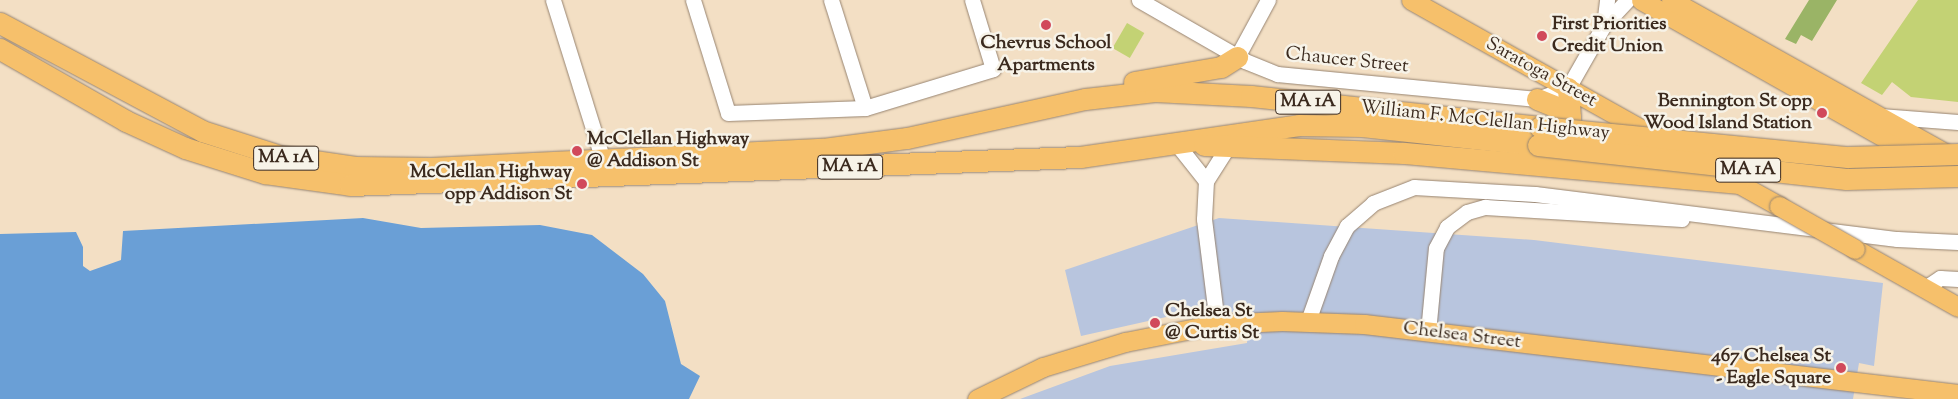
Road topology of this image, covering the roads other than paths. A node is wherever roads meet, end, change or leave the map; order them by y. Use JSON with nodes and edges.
{"nodes":[{"id":1,"x":553,"y":0,"type":"edge"},
{"id":2,"x":693,"y":0,"type":"edge"},
{"id":3,"x":831,"y":0,"type":"edge"},
{"id":4,"x":972,"y":0,"type":"edge"},
{"id":5,"x":1139,"y":0,"type":"edge"},
{"id":6,"x":1268,"y":0,"type":"edge"},
{"id":7,"x":1411,"y":0,"type":"edge"},
{"id":8,"x":1607,"y":0,"type":"edge"},
{"id":9,"x":1627,"y":0,"type":"edge"},
{"id":10,"x":1641,"y":0,"type":"edge"},
{"id":11,"x":1682,"y":3,"type":"edge"},
{"id":12,"x":0,"y":23,"type":"edge"},
{"id":13,"x":1604,"y":25,"type":"junction"},
{"id":14,"x":1714,"y":32,"type":"junction"},
{"id":15,"x":0,"y":50,"type":"edge"},
{"id":16,"x":1237,"y":57,"type":"junction"},
{"id":17,"x":1568,"y":88,"type":"junction"},
{"id":18,"x":1538,"y":99,"type":"junction"},
{"id":19,"x":1076,"y":101,"type":"junction"},
{"id":20,"x":865,"y":108,"type":"junction"},
{"id":21,"x":1877,"y":115,"type":"junction"},
{"id":22,"x":1958,"y":122,"type":"edge"},
{"id":23,"x":1569,"y":136,"type":"junction"},
{"id":24,"x":1233,"y":138,"type":"junction"},
{"id":25,"x":1176,"y":143,"type":"junction"},
{"id":26,"x":1538,"y":146,"type":"junction"},
{"id":27,"x":1958,"y":154,"type":"edge"},
{"id":28,"x":1958,"y":160,"type":"edge"},
{"id":29,"x":603,"y":161,"type":"junction"},
{"id":30,"x":1958,"y":178,"type":"edge"},
{"id":31,"x":1206,"y":180,"type":"junction"},
{"id":32,"x":1738,"y":183,"type":"junction"},
{"id":33,"x":1726,"y":218,"type":"junction"},
{"id":34,"x":1958,"y":242,"type":"edge"},
{"id":35,"x":1958,"y":279,"type":"edge"},
{"id":36,"x":1926,"y":288,"type":"junction"},
{"id":37,"x":1958,"y":307,"type":"edge"},
{"id":38,"x":1308,"y":321,"type":"junction"},
{"id":39,"x":1217,"y":324,"type":"junction"},
{"id":40,"x":1428,"y":332,"type":"junction"},
{"id":41,"x":1877,"y":392,"type":"edge"},
{"id":42,"x":1958,"y":394,"type":"edge"},
{"id":43,"x":977,"y":399,"type":"edge"}],
"edges":[{"from":1,"to":29,"type":"street"},
{"from":2,"to":20,"type":"street"},
{"from":3,"to":20,"type":"street"},
{"from":4,"to":20,"type":"street"},
{"from":5,"to":16,"type":"street","name":"Chaucer Street"},
{"from":6,"to":16,"type":"street"},
{"from":7,"to":17,"type":"main road","name":"Saratoga Street"},
{"from":8,"to":13,"type":"street"},
{"from":9,"to":13,"type":"street"},
{"from":10,"to":14,"type":"main road"},
{"from":11,"to":14,"type":"main road"},
{"from":12,"to":29,"type":"highway","name":"William F. McClellan Highway","number":"MA 1A"},
{"from":13,"to":17,"type":"street"},
{"from":14,"to":21,"type":"main road"},
{"from":14,"to":30,"type":"main road"},
{"from":15,"to":25,"type":"highway","name":"William F. McClellan Highway","number":"MA 1A"},
{"from":16,"to":18,"type":"street","name":"Chaucer Street"},
{"from":16,"to":19,"type":"highway"},
{"from":17,"to":18,"type":"street","name":"Chaucer Street"},
{"from":17,"to":23,"type":"highway"},
{"from":17,"to":32,"type":"main road","name":"Saratoga Street"},
{"from":18,"to":23,"type":"highway"},
{"from":19,"to":26,"type":"highway","name":"William F. McClellan Highway","number":"MA 1A"},
{"from":19,"to":29,"type":"highway","name":"William F. McClellan Highway","number":"MA 1A"},
{"from":21,"to":22,"type":"street"},
{"from":21,"to":28,"type":"main road"},
{"from":23,"to":26,"type":"highway"},
{"from":24,"to":25,"type":"highway","name":"William F. McClellan Highway","number":"MA 1A"},
{"from":24,"to":26,"type":"highway","name":"William F. McClellan Highway","number":"MA 1A"},
{"from":24,"to":31,"type":"street"},
{"from":25,"to":31,"type":"street"},
{"from":26,"to":27,"type":"highway","name":"William F. McClellan Highway","number":"MA 1A","bridge":true},
{"from":26,"to":30,"type":"highway","name":"William F. McClellan Highway","number":"MA 1A","bridge":true},
{"from":26,"to":32,"type":"highway"},
{"from":31,"to":39,"type":"street"},
{"from":32,"to":36,"type":"main road","name":"Saratoga Street","bridge":true},
{"from":33,"to":34,"type":"street"},
{"from":33,"to":38,"type":"street"},
{"from":33,"to":40,"type":"street"},
{"from":35,"to":36,"type":"street"},
{"from":36,"to":37,"type":"main road","name":"Saratoga Street"},
{"from":38,"to":39,"type":"main road","name":"Chelsea Street"},
{"from":38,"to":40,"type":"main road","name":"Chelsea Street"},
{"from":39,"to":43,"type":"main road","name":"Chelsea Street"},
{"from":40,"to":41,"type":"main road","name":"Chelsea Street"},
{"from":41,"to":42,"type":"main road","name":"Chelsea Street"}]}
